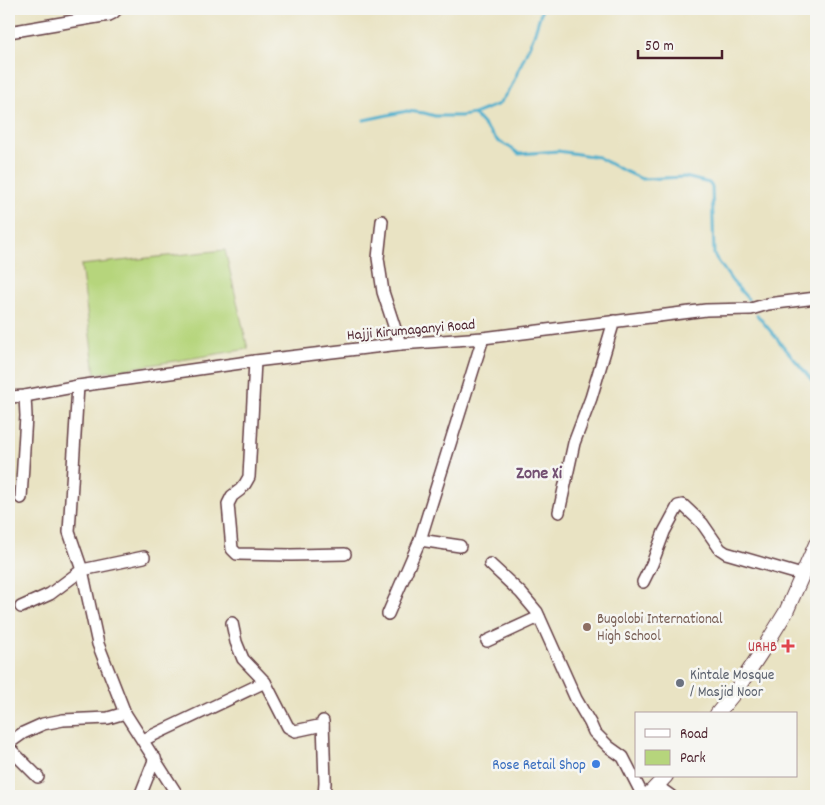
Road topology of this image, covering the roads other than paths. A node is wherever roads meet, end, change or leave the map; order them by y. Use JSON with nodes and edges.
{"nodes":[{"id":1,"x":117,"y":9,"type":"edge"},
{"id":2,"x":9,"y":32,"type":"edge"},
{"id":3,"x":382,"y":221,"type":"dead end"},
{"id":4,"x":816,"y":298,"type":"edge"},
{"id":5,"x":614,"y":321,"type":"junction"},
{"id":6,"x":483,"y":338,"type":"junction"},
{"id":7,"x":400,"y":344,"type":"junction"},
{"id":8,"x":255,"y":361,"type":"junction"},
{"id":9,"x":78,"y":386,"type":"junction"},
{"id":10,"x":25,"y":396,"type":"junction"},
{"id":11,"x":9,"y":397,"type":"edge"},
{"id":12,"x":21,"y":498,"type":"dead end"},
{"id":13,"x":559,"y":512,"type":"dead end"},
{"id":14,"x":420,"y":540,"type":"junction"},
{"id":15,"x":816,"y":544,"type":"edge"},
{"id":16,"x":460,"y":546,"type":"dead end"},
{"id":17,"x":345,"y":554,"type":"dead end"},
{"id":18,"x":144,"y":557,"type":"dead end"},
{"id":19,"x":490,"y":564,"type":"dead end"},
{"id":20,"x":82,"y":570,"type":"junction"},
{"id":21,"x":802,"y":574,"type":"junction"},
{"id":22,"x":643,"y":582,"type":"dead end"},
{"id":23,"x":20,"y":607,"type":"dead end"},
{"id":24,"x":388,"y":614,"type":"dead end"},
{"id":25,"x":539,"y":617,"type":"junction"},
{"id":26,"x":232,"y":623,"type":"dead end"},
{"id":27,"x":487,"y":641,"type":"dead end"},
{"id":28,"x":265,"y":682,"type":"junction"},
{"id":29,"x":719,"y":712,"type":"edge"},
{"id":30,"x":125,"y":713,"type":"junction"},
{"id":31,"x":143,"y":740,"type":"junction"},
{"id":32,"x":9,"y":743,"type":"edge"},
{"id":33,"x":9,"y":748,"type":"edge"},
{"id":34,"x":155,"y":758,"type":"junction"},
{"id":35,"x":38,"y":777,"type":"dead end"},
{"id":36,"x":662,"y":781,"type":"edge"},
{"id":37,"x":140,"y":796,"type":"edge"},
{"id":38,"x":178,"y":796,"type":"edge"},
{"id":39,"x":324,"y":796,"type":"edge"},
{"id":40,"x":645,"y":796,"type":"edge"},
{"id":41,"x":671,"y":796,"type":"edge"}],
"edges":[{"from":1,"to":2,"type":"street"},
{"from":3,"to":7,"type":"street"},
{"from":4,"to":5,"type":"street","name":"Hajji Kirumaganyi Road"},
{"from":5,"to":6,"type":"street","name":"Hajji Kirumaganyi Road"},
{"from":5,"to":13,"type":"street"},
{"from":6,"to":7,"type":"street","name":"Hajji Kirumaganyi Road"},
{"from":6,"to":14,"type":"street"},
{"from":7,"to":8,"type":"street","name":"Hajji Kirumaganyi Road"},
{"from":8,"to":9,"type":"street","name":"Hajji Kirumaganyi Road"},
{"from":8,"to":17,"type":"street"},
{"from":9,"to":10,"type":"street","name":"Hajji Kirumaganyi Road"},
{"from":9,"to":20,"type":"street"},
{"from":10,"to":11,"type":"street","name":"Hajji Kirumaganyi Road"},
{"from":10,"to":12,"type":"street"},
{"from":14,"to":16,"type":"street"},
{"from":14,"to":24,"type":"street"},
{"from":15,"to":21,"type":"main road"},
{"from":18,"to":20,"type":"street"},
{"from":19,"to":25,"type":"street"},
{"from":20,"to":23,"type":"street"},
{"from":20,"to":30,"type":"street"},
{"from":21,"to":22,"type":"street"},
{"from":21,"to":29,"type":"main road"},
{"from":25,"to":27,"type":"street"},
{"from":25,"to":40,"type":"street"},
{"from":26,"to":28,"type":"street"},
{"from":28,"to":31,"type":"street"},
{"from":28,"to":39,"type":"street"},
{"from":30,"to":31,"type":"street"},
{"from":30,"to":32,"type":"street"},
{"from":31,"to":34,"type":"street"},
{"from":33,"to":35,"type":"street"},
{"from":34,"to":37,"type":"street"},
{"from":34,"to":38,"type":"street"},
{"from":36,"to":40,"type":"main road"},
{"from":36,"to":41,"type":"street"}]}
